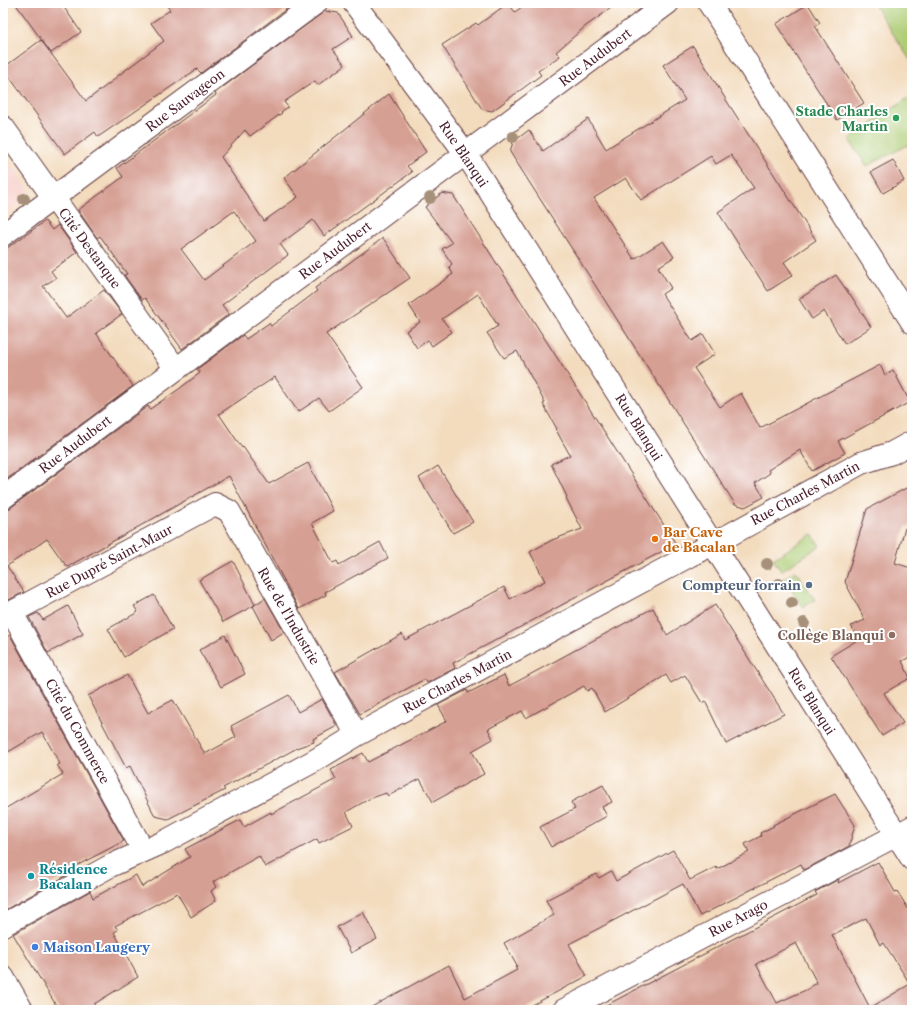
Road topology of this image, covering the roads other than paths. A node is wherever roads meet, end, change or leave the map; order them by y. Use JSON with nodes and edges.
{"nodes":[{"id":1,"x":316,"y":3,"type":"edge"},
{"id":2,"x":354,"y":3,"type":"edge"},
{"id":3,"x":668,"y":3,"type":"edge"},
{"id":4,"x":709,"y":3,"type":"edge"},
{"id":5,"x":3,"y":127,"type":"edge"},
{"id":6,"x":466,"y":154,"type":"junction"},
{"id":7,"x":54,"y":198,"type":"junction"},
{"id":8,"x":3,"y":235,"type":"edge"},
{"id":9,"x":912,"y":322,"type":"edge"},
{"id":10,"x":176,"y":368,"type":"junction"},
{"id":11,"x":912,"y":442,"type":"edge"},
{"id":12,"x":3,"y":498,"type":"edge"},
{"id":13,"x":215,"y":504,"type":"joint"},
{"id":14,"x":713,"y":544,"type":"junction"},
{"id":15,"x":7,"y":615,"type":"edge"},
{"id":16,"x":357,"y":735,"type":"junction"},
{"id":17,"x":904,"y":831,"type":"edge"},
{"id":18,"x":143,"y":850,"type":"junction"},
{"id":19,"x":912,"y":859,"type":"edge"},
{"id":20,"x":3,"y":925,"type":"edge"},
{"id":21,"x":3,"y":977,"type":"edge"},
{"id":22,"x":22,"y":1010,"type":"edge"},
{"id":23,"x":564,"y":1010,"type":"edge"}],
"edges":[{"from":1,"to":7,"type":"street","name":"Rue Sauvageon"},
{"from":2,"to":6,"type":"street","name":"Rue Blanqui"},
{"from":3,"to":6,"type":"street","name":"Rue Audubert"},
{"from":4,"to":9,"type":"street"},
{"from":5,"to":7,"type":"street","name":"Cité Destanque"},
{"from":6,"to":10,"type":"street","name":"Rue Audubert"},
{"from":6,"to":14,"type":"street","name":"Rue Blanqui"},
{"from":7,"to":8,"type":"street","name":"Rue Sauvageon"},
{"from":7,"to":10,"type":"street","name":"Cité Destanque"},
{"from":10,"to":12,"type":"street","name":"Rue Audubert"},
{"from":11,"to":14,"type":"street","name":"Rue Charles Martin"},
{"from":13,"to":15,"type":"street","name":"Rue Dupré Saint-Maur"},
{"from":13,"to":16,"type":"street","name":"Rue de l'Industrie"},
{"from":14,"to":16,"type":"street","name":"Rue Charles Martin"},
{"from":14,"to":17,"type":"street","name":"Rue Blanqui"},
{"from":15,"to":18,"type":"street","name":"Cité du Commerce"},
{"from":16,"to":18,"type":"street","name":"Rue Charles Martin"},
{"from":17,"to":19,"type":"street","name":"Rue Blanqui"},
{"from":17,"to":23,"type":"street","name":"Rue Arago"},
{"from":18,"to":20,"type":"street","name":"Rue Charles Martin"},
{"from":21,"to":22,"type":"street"}]}
